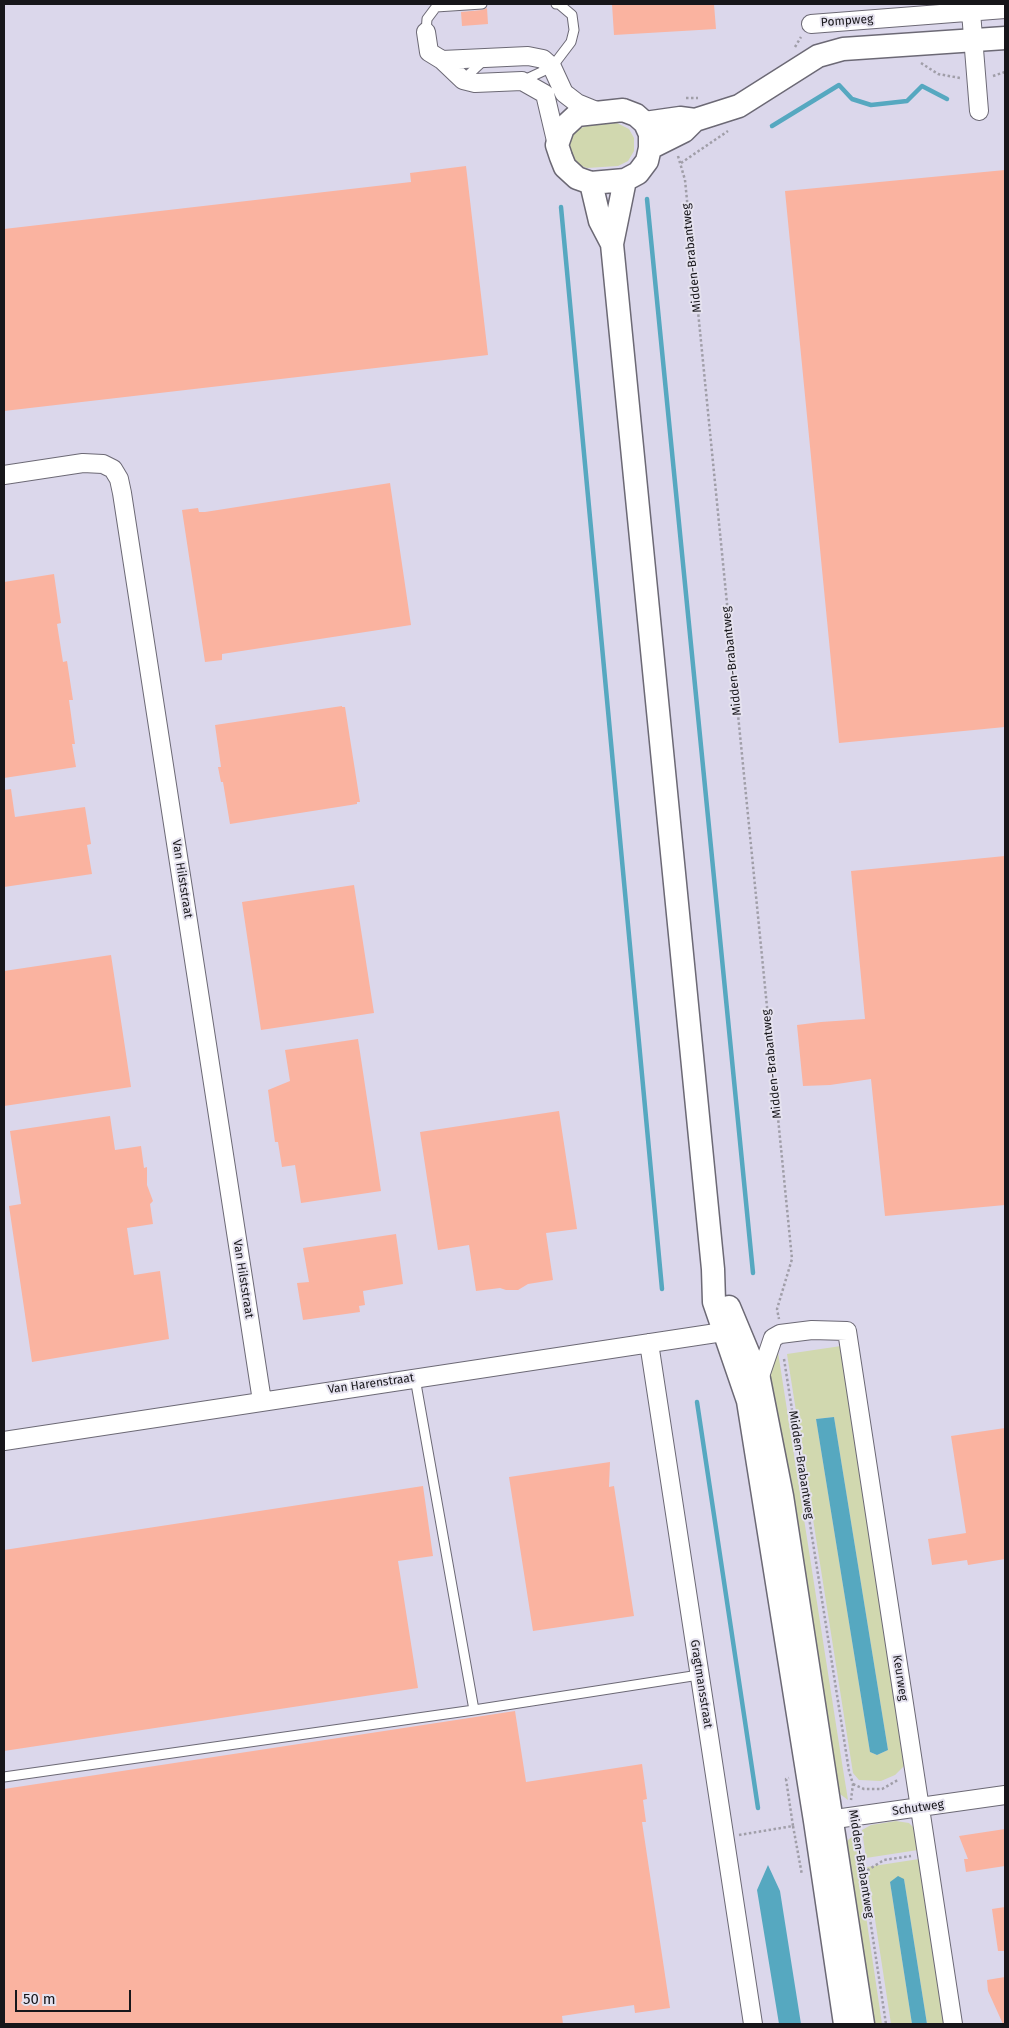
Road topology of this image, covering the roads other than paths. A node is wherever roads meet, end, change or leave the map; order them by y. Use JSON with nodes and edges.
{"nodes":[{"id":1,"x":482,"y":4,"type":"edge"},
{"id":2,"x":556,"y":4,"type":"edge"},
{"id":3,"x":1005,"y":9,"type":"edge"},
{"id":4,"x":971,"y":12,"type":"junction"},
{"id":5,"x":811,"y":24,"type":"road end"},
{"id":6,"x":426,"y":32,"type":"joint"},
{"id":7,"x":1005,"y":38,"type":"edge"},
{"id":8,"x":974,"y":40,"type":"junction"},
{"id":9,"x":486,"y":58,"type":"junction"},
{"id":10,"x":442,"y":60,"type":"junction"},
{"id":11,"x":552,"y":67,"type":"junction"},
{"id":12,"x":463,"y":80,"type":"junction"},
{"id":13,"x":522,"y":81,"type":"junction"},
{"id":14,"x":979,"y":111,"type":"dead end"},
{"id":15,"x":599,"y":112,"type":"junction"},
{"id":16,"x":695,"y":120,"type":"junction"},
{"id":17,"x":645,"y":123,"type":"junction"},
{"id":18,"x":558,"y":145,"type":"junction"},
{"id":19,"x":650,"y":148,"type":"junction"},
{"id":20,"x":625,"y":180,"type":"junction"},
{"id":21,"x":591,"y":183,"type":"junction"},
{"id":22,"x":612,"y":244,"type":"junction"},
{"id":23,"x":4,"y":475,"type":"edge"},
{"id":24,"x":730,"y":1329,"type":"junction"},
{"id":25,"x":650,"y":1343,"type":"junction"},
{"id":26,"x":415,"y":1378,"type":"junction"},
{"id":27,"x":760,"y":1379,"type":"junction"},
{"id":28,"x":262,"y":1401,"type":"junction"},
{"id":29,"x":4,"y":1441,"type":"edge"},
{"id":30,"x":699,"y":1675,"type":"junction"},
{"id":31,"x":474,"y":1710,"type":"junction"},
{"id":32,"x":816,"y":1772,"type":"junction"},
{"id":33,"x":4,"y":1777,"type":"edge"},
{"id":34,"x":1005,"y":1795,"type":"edge"},
{"id":35,"x":920,"y":1808,"type":"junction"},
{"id":36,"x":823,"y":1820,"type":"junction"},
{"id":37,"x":753,"y":2024,"type":"edge"},
{"id":38,"x":845,"y":2024,"type":"edge"},
{"id":39,"x":863,"y":2024,"type":"edge"},
{"id":40,"x":953,"y":2024,"type":"edge"}],
"edges":[{"from":1,"to":6,"type":"lane"},
{"from":2,"to":11,"type":"lane"},
{"from":3,"to":4,"type":"street","name":"Pompweg"},
{"from":4,"to":5,"type":"street","name":"Pompweg"},
{"from":4,"to":8,"type":"street"},
{"from":6,"to":10,"type":"street"},
{"from":7,"to":8,"type":"street"},
{"from":8,"to":14,"type":"street"},
{"from":8,"to":16,"type":"street"},
{"from":9,"to":10,"type":"street"},
{"from":9,"to":11,"type":"street"},
{"from":9,"to":12,"type":"lane"},
{"from":10,"to":12,"type":"street"},
{"from":11,"to":13,"type":"lane"},
{"from":11,"to":15,"type":"street"},
{"from":12,"to":13,"type":"street"},
{"from":13,"to":18,"type":"street"},
{"from":15,"to":17,"type":"street"},
{"from":15,"to":18,"type":"street"},
{"from":16,"to":17,"type":"street"},
{"from":16,"to":19,"type":"street"},
{"from":17,"to":19,"type":"street"},
{"from":18,"to":21,"type":"street"},
{"from":19,"to":20,"type":"street"},
{"from":20,"to":21,"type":"street"},
{"from":20,"to":22,"type":"street","name":"Midden-Brabantweg"},
{"from":21,"to":22,"type":"street","name":"Midden-Brabantweg"},
{"from":22,"to":24,"type":"street","name":"Midden-Brabantweg"},
{"from":23,"to":28,"type":"street","name":"Van Hilststraat"},
{"from":24,"to":25,"type":"street","name":"Van Harenstraat"},
{"from":24,"to":27,"type":"street","name":"Midden-Brabantweg"},
{"from":24,"to":32,"type":"street","name":"Midden-Brabantweg"},
{"from":25,"to":26,"type":"street","name":"Van Harenstraat"},
{"from":25,"to":30,"type":"street","name":"Gragtmansstraat"},
{"from":26,"to":28,"type":"street","name":"Van Harenstraat"},
{"from":26,"to":31,"type":"lane"},
{"from":27,"to":32,"type":"street","name":"Midden-Brabantweg"},
{"from":27,"to":35,"type":"street","name":"Keurweg"},
{"from":28,"to":29,"type":"street","name":"Van Harenstraat"},
{"from":30,"to":31,"type":"lane"},
{"from":30,"to":37,"type":"street","name":"Gragtmansstraat"},
{"from":31,"to":33,"type":"lane"},
{"from":32,"to":36,"type":"street","name":"Midden-Brabantweg"},
{"from":34,"to":35,"type":"street","name":"Schutweg"},
{"from":35,"to":36,"type":"street","name":"Schutweg"},
{"from":35,"to":40,"type":"street","name":"Keurweg"},
{"from":36,"to":38,"type":"street","name":"Midden-Brabantweg"},
{"from":36,"to":39,"type":"street","name":"Midden-Brabantweg"}]}
